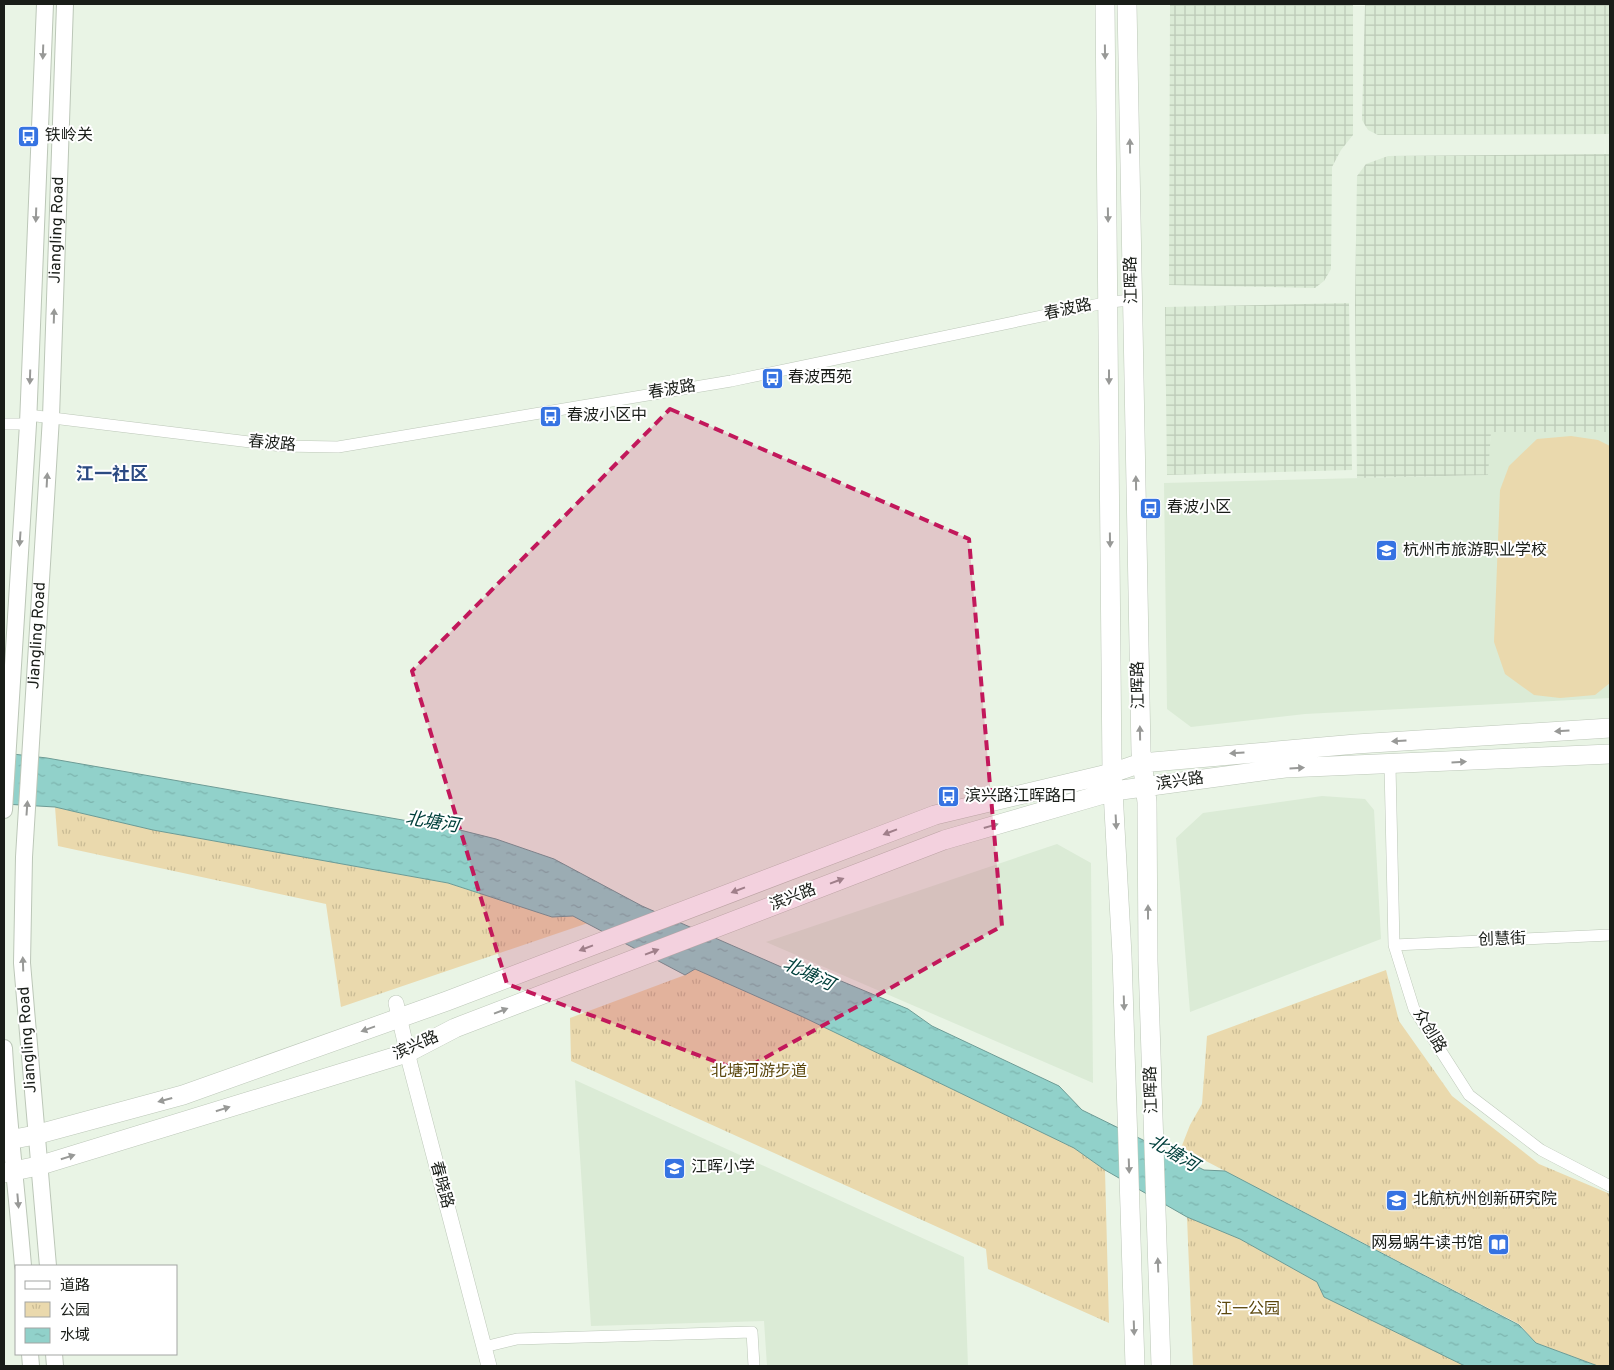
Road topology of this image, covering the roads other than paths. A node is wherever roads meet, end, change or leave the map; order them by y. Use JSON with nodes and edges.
{"nodes":[{"id":1,"x":44,"y":4,"type":"edge"},
{"id":2,"x":65,"y":4,"type":"edge"},
{"id":3,"x":1105,"y":4,"type":"edge"},
{"id":4,"x":1127,"y":4,"type":"edge"},
{"id":5,"x":1133,"y":300,"type":"junction"},
{"id":6,"x":1109,"y":302,"type":"junction"},
{"id":7,"x":51,"y":417,"type":"junction"},
{"id":8,"x":28,"y":420,"type":"junction"},
{"id":9,"x":4,"y":424,"type":"edge"},
{"id":10,"x":1610,"y":728,"type":"edge"},
{"id":11,"x":1610,"y":754,"type":"edge"},
{"id":12,"x":1141,"y":762,"type":"junction"},
{"id":13,"x":1390,"y":766,"type":"junction"},
{"id":14,"x":1113,"y":782,"type":"junction"},
{"id":15,"x":1144,"y":787,"type":"junction"},
{"id":16,"x":4,"y":810,"type":"edge"},
{"id":17,"x":1610,"y":935,"type":"edge"},
{"id":18,"x":1394,"y":944,"type":"junction"},
{"id":19,"x":398,"y":1011,"type":"junction"},
{"id":20,"x":4,"y":1048,"type":"edge"},
{"id":21,"x":407,"y":1053,"type":"junction"},
{"id":22,"x":36,"y":1135,"type":"junction"},
{"id":23,"x":7,"y":1140,"type":"edge"},
{"id":24,"x":38,"y":1166,"type":"junction"},
{"id":25,"x":9,"y":1172,"type":"edge"},
{"id":26,"x":1610,"y":1186,"type":"edge"},
{"id":27,"x":23,"y":1265,"type":"edge"},
{"id":28,"x":48,"y":1265,"type":"edge"},
{"id":29,"x":484,"y":1347,"type":"junction"},
{"id":30,"x":489,"y":1366,"type":"edge"},
{"id":31,"x":754,"y":1366,"type":"edge"},
{"id":32,"x":1135,"y":1366,"type":"edge"},
{"id":33,"x":1161,"y":1366,"type":"edge"}],
"edges":[{"from":1,"to":8,"type":"main road","name":"Jiangling Road","one_way":true},
{"from":7,"to":2,"type":"main road","name":"Jiangling Road","one_way":true},
{"from":3,"to":6,"type":"main road","name":"江晖路","one_way":true},
{"from":5,"to":4,"type":"main road","name":"江晖路","one_way":true},
{"from":5,"to":6,"type":"street","name":"春波路"},
{"from":12,"to":5,"type":"main road","name":"江晖路","one_way":true},
{"from":6,"to":7,"type":"street","name":"春波路"},
{"from":6,"to":14,"type":"main road","name":"江晖路","one_way":true},
{"from":7,"to":8,"type":"street","name":"春波路"},
{"from":22,"to":7,"type":"main road","name":"Jiangling Road","one_way":true},
{"from":8,"to":9,"type":"street","name":"春波路"},
{"from":8,"to":16,"type":"main road","name":"Jiangling Road","one_way":true},
{"from":10,"to":12,"type":"main road","name":"滨兴路","one_way":true},
{"from":13,"to":11,"type":"main road","name":"滨兴路","one_way":true},
{"from":12,"to":14,"type":"main road","name":"滨兴路"},
{"from":12,"to":15,"type":"main road","name":"江晖路"},
{"from":15,"to":13,"type":"main road","name":"滨兴路","one_way":true},
{"from":13,"to":18,"type":"street","name":"众创路"},
{"from":14,"to":15,"type":"main road","name":"滨兴路"},
{"from":14,"to":19,"type":"main road","name":"滨兴路","one_way":true},
{"from":21,"to":14,"type":"main road","name":"滨兴路","one_way":true},
{"from":14,"to":32,"type":"main road","name":"江晖路","one_way":true},
{"from":33,"to":15,"type":"main road","name":"江晖路","one_way":true},
{"from":17,"to":18,"type":"street","name":"创慧街"},
{"from":18,"to":26,"type":"street","name":"众创路"},
{"from":19,"to":21,"type":"street","name":"春晓路"},
{"from":19,"to":22,"type":"main road","name":"滨兴路","one_way":true},
{"from":20,"to":23,"type":"main road","name":"Jiangling Road"},
{"from":24,"to":21,"type":"main road","name":"滨兴路","one_way":true},
{"from":21,"to":29,"type":"street","name":"春晓路"},
{"from":22,"to":23,"type":"main road","name":"滨兴路"},
{"from":22,"to":24,"type":"main road","name":"Jiangling Road"},
{"from":23,"to":25,"type":"main road","name":"Jiangling Road"},
{"from":24,"to":25,"type":"main road","name":"滨兴路"},
{"from":24,"to":28,"type":"main road","name":"Jiangling Road"},
{"from":25,"to":27,"type":"main road","name":"Jiangling Road","one_way":true},
{"from":29,"to":30,"type":"street","name":"春晓路"},
{"from":29,"to":31,"type":"street"}]}
